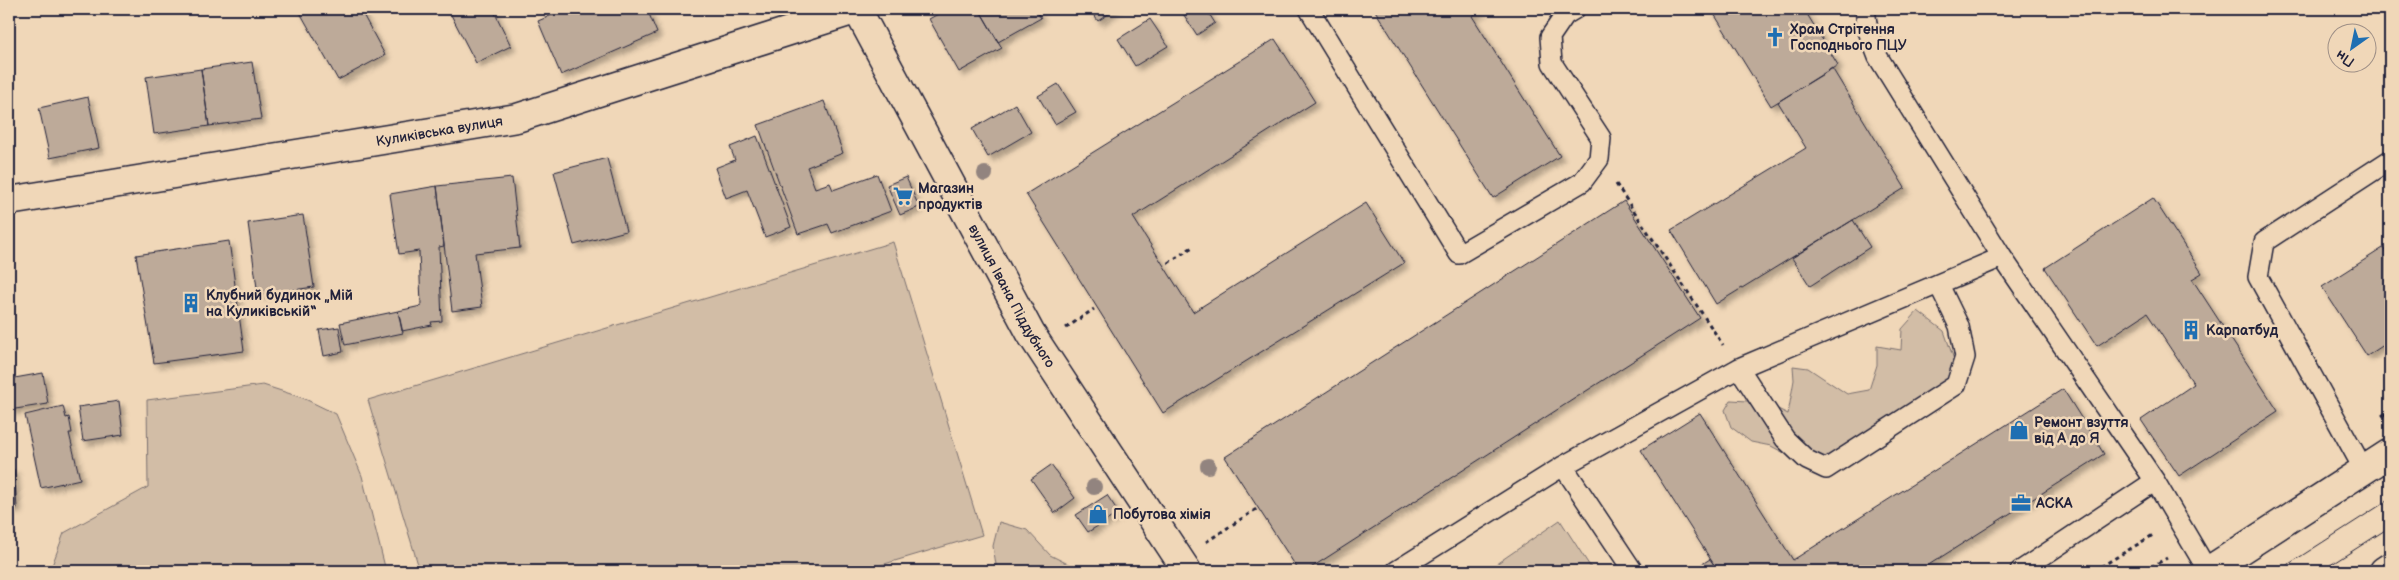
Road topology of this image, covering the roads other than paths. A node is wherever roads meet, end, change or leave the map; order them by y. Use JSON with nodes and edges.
{"nodes":[{"id":1,"x":857,"y":9,"type":"edge"},
{"id":2,"x":1309,"y":9,"type":"edge"},
{"id":3,"x":1575,"y":9,"type":"edge"},
{"id":4,"x":1864,"y":9,"type":"edge"},
{"id":5,"x":2390,"y":160,"type":"edge"},
{"id":6,"x":9,"y":201,"type":"edge"},
{"id":7,"x":2002,"y":257,"type":"junction"},
{"id":8,"x":1939,"y":285,"type":"junction"},
{"id":9,"x":1739,"y":368,"type":"junction"},
{"id":10,"x":2390,"y":453,"type":"edge"},
{"id":11,"x":1563,"y":466,"type":"junction"},
{"id":12,"x":2364,"y":470,"type":"junction"},
{"id":13,"x":2155,"y":481,"type":"junction"},
{"id":14,"x":2390,"y":568,"type":"edge"},
{"id":15,"x":1401,"y":570,"type":"edge"},
{"id":16,"x":1187,"y":571,"type":"edge"},
{"id":17,"x":1633,"y":571,"type":"edge"},
{"id":18,"x":2020,"y":571,"type":"edge"},
{"id":19,"x":2208,"y":571,"type":"edge"},
{"id":20,"x":2384,"y":571,"type":"edge"}],
"edges":[{"from":1,"to":6,"type":"street","name":"Куликівська вулиця"},
{"from":1,"to":16,"type":"street","name":"вулиця Івана Піддубного"},
{"from":2,"to":3,"type":"lane"},
{"from":4,"to":7,"type":"lane"},
{"from":5,"to":12,"type":"lane"},
{"from":7,"to":8,"type":"lane"},
{"from":7,"to":13,"type":"lane"},
{"from":8,"to":9,"type":"lane"},
{"from":8,"to":9,"type":"lane"},
{"from":9,"to":11,"type":"lane"},
{"from":10,"to":12,"type":"street"},
{"from":11,"to":15,"type":"lane"},
{"from":11,"to":17,"type":"lane"},
{"from":12,"to":19,"type":"street"},
{"from":13,"to":18,"type":"lane"},
{"from":13,"to":19,"type":"lane"},
{"from":14,"to":20,"type":"street"}]}
